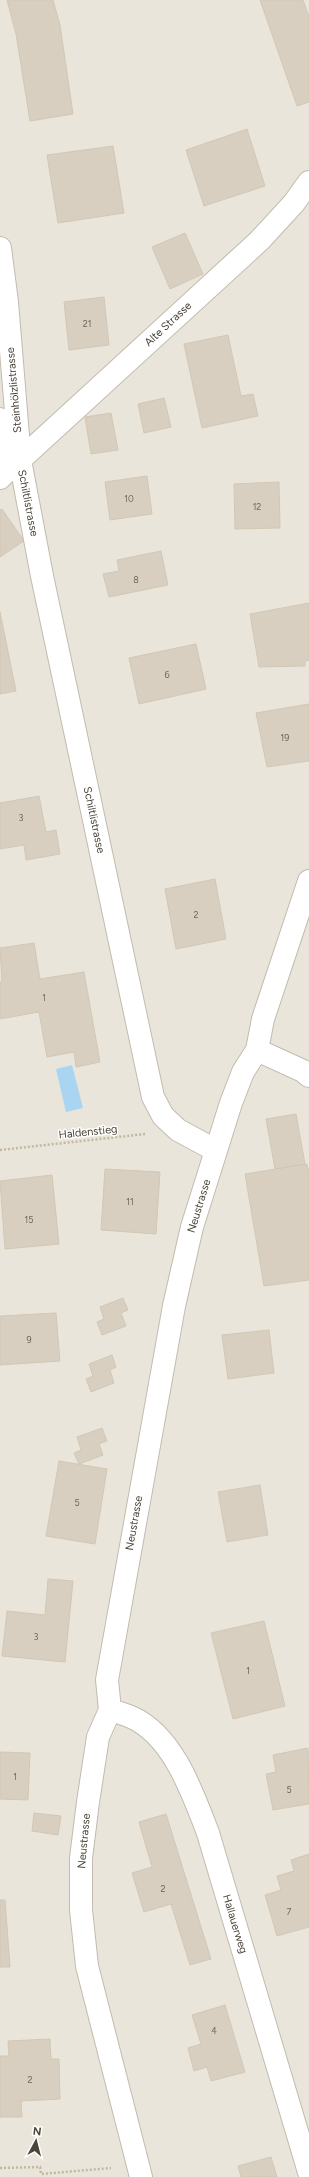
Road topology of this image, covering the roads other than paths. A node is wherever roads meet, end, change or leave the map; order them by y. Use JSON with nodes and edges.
{"nodes":[{"id":1,"x":309,"y":182,"type":"edge"},
{"id":2,"x":0,"y":248,"type":"edge"},
{"id":3,"x":13,"y":379,"type":"junction"},
{"id":4,"x":0,"y":400,"type":"edge"},
{"id":5,"x":0,"y":420,"type":"edge"},
{"id":6,"x":20,"y":460,"type":"junction"},
{"id":7,"x":0,"y":478,"type":"edge"},
{"id":8,"x":309,"y":881,"type":"edge"},
{"id":9,"x":258,"y":1050,"type":"junction"},
{"id":10,"x":309,"y":1076,"type":"edge"},
{"id":11,"x":215,"y":1150,"type":"junction"},
{"id":12,"x":110,"y":1710,"type":"junction"},
{"id":13,"x":140,"y":2171,"type":"edge"},
{"id":14,"x":309,"y":2172,"type":"edge"}],
"edges":[{"from":1,"to":6,"type":"street","name":"Alte Strasse"},
{"from":2,"to":3,"type":"street","name":"Steinhölzlistrasse"},
{"from":3,"to":4,"type":"street"},
{"from":3,"to":6,"type":"street","name":"Steinhölzlistrasse"},
{"from":5,"to":7,"type":"street"},
{"from":6,"to":11,"type":"street","name":"Schiltlistrasse"},
{"from":8,"to":9,"type":"street","name":"Neustrasse"},
{"from":9,"to":10,"type":"street"},
{"from":9,"to":11,"type":"street","name":"Neustrasse"},
{"from":11,"to":12,"type":"street","name":"Neustrasse"},
{"from":12,"to":13,"type":"street","name":"Neustrasse"},
{"from":12,"to":14,"type":"street","name":"Hallauerweg"}]}
